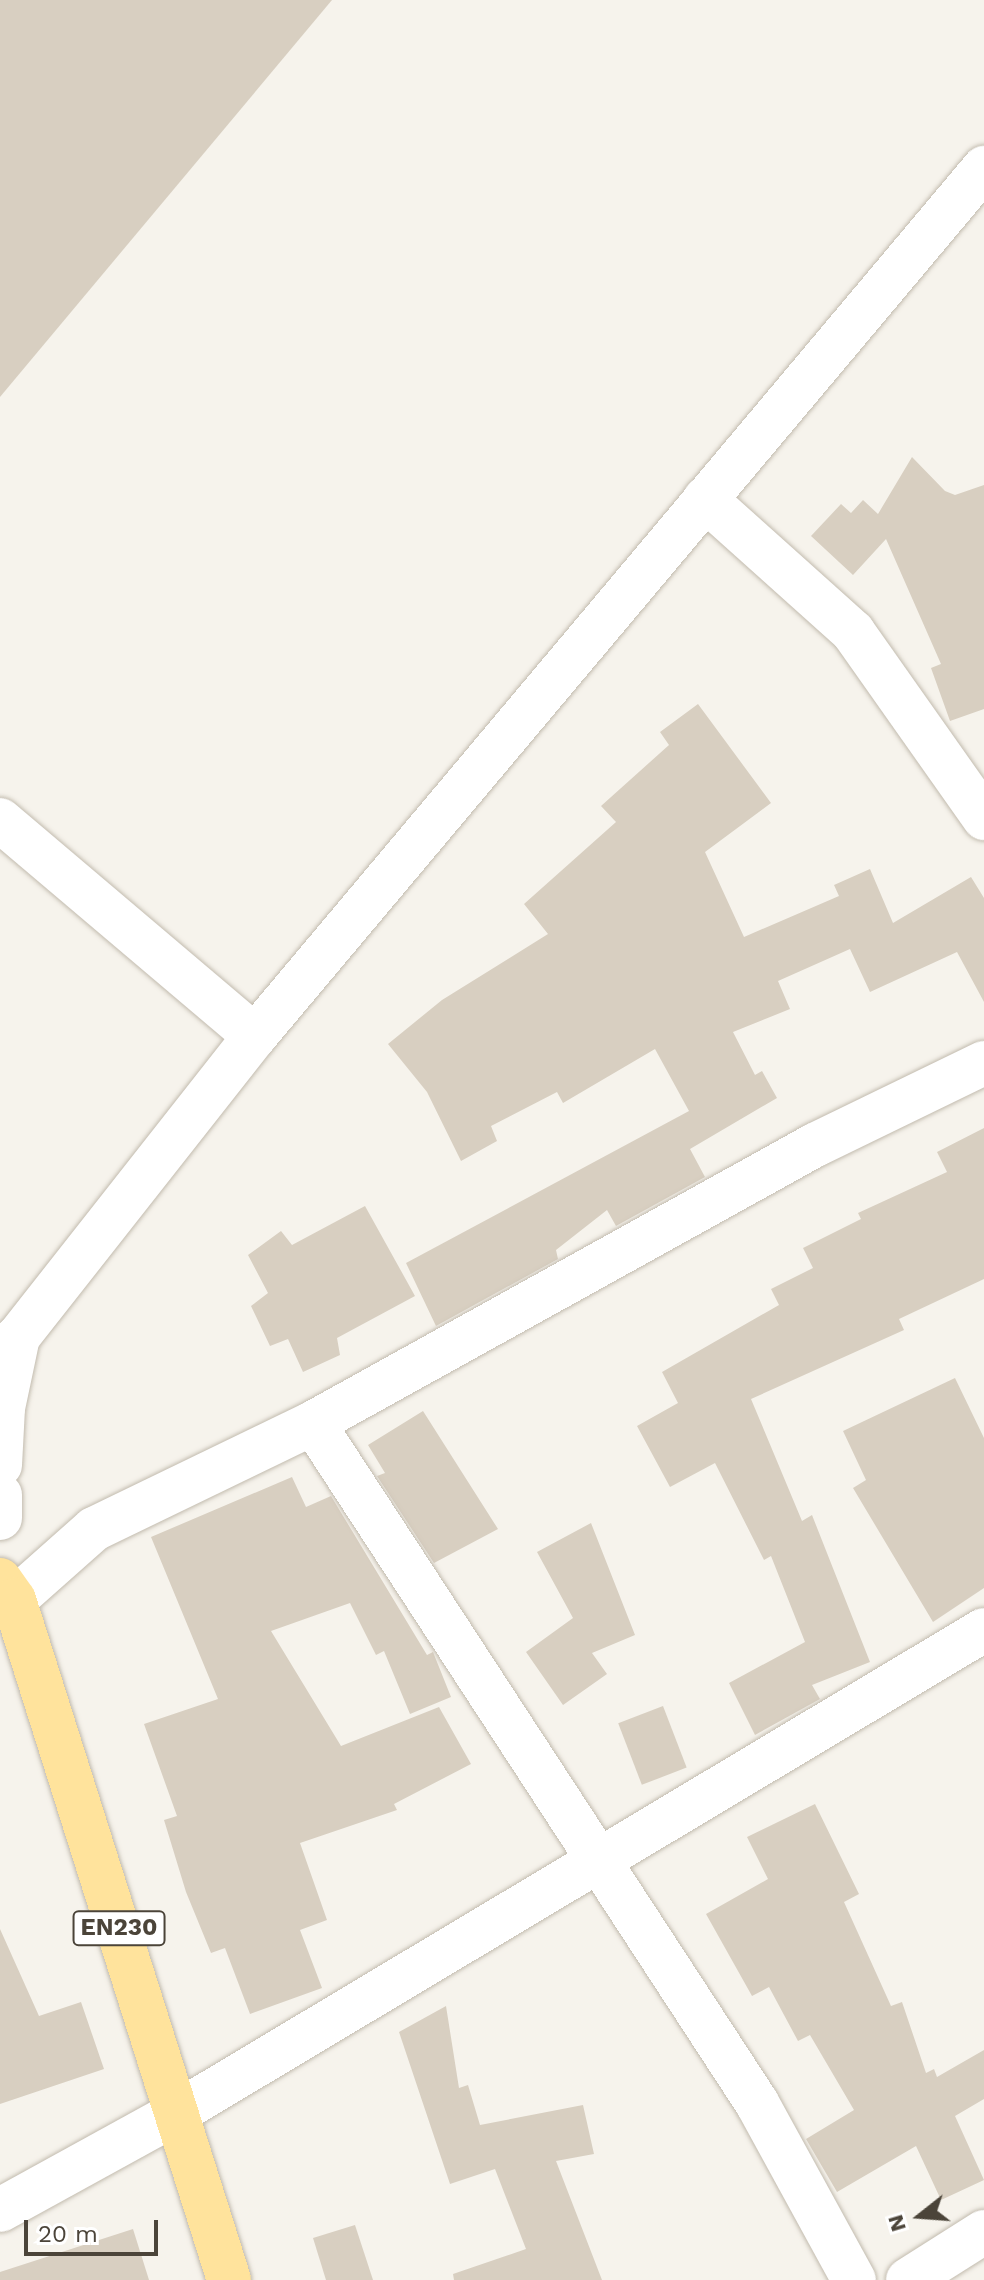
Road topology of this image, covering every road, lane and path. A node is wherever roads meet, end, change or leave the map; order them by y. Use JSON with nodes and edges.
{"nodes":[{"id":1,"x":984,"y":168,"type":"edge"},
{"id":2,"x":705,"y":499,"type":"junction"},
{"id":3,"x":984,"y":818,"type":"edge"},
{"id":4,"x":0,"y":820,"type":"edge"},
{"id":5,"x":255,"y":1036,"type":"junction"},
{"id":6,"x":984,"y":1063,"type":"edge"},
{"id":7,"x":9,"y":1344,"type":"edge"},
{"id":8,"x":313,"y":1423,"type":"junction"},
{"id":9,"x":0,"y":1465,"type":"edge"},
{"id":10,"x":0,"y":1495,"type":"edge"},
{"id":11,"x":0,"y":1518,"type":"edge"},
{"id":12,"x":7,"y":1590,"type":"edge"},
{"id":13,"x":984,"y":1630,"type":"edge"},
{"id":14,"x":600,"y":1858,"type":"junction"},
{"id":15,"x":178,"y":2112,"type":"junction"},
{"id":16,"x":0,"y":2210,"type":"edge"},
{"id":17,"x":984,"y":2232,"type":"edge"},
{"id":18,"x":229,"y":2280,"type":"edge"},
{"id":19,"x":854,"y":2280,"type":"edge"},
{"id":20,"x":908,"y":2280,"type":"edge"}],
"edges":[{"from":1,"to":2,"type":"street"},
{"from":2,"to":3,"type":"street"},
{"from":2,"to":5,"type":"street"},
{"from":4,"to":5,"type":"street"},
{"from":5,"to":7,"type":"street"},
{"from":6,"to":8,"type":"street"},
{"from":7,"to":9,"type":"street"},
{"from":8,"to":12,"type":"street"},
{"from":8,"to":14,"type":"street"},
{"from":10,"to":11,"type":"street"},
{"from":12,"to":15,"type":"main road","number":"EN230"},
{"from":13,"to":14,"type":"street"},
{"from":14,"to":15,"type":"street"},
{"from":14,"to":19,"type":"street"},
{"from":15,"to":16,"type":"street"},
{"from":15,"to":18,"type":"main road","number":"EN230"},
{"from":17,"to":20,"type":"street"}]}
